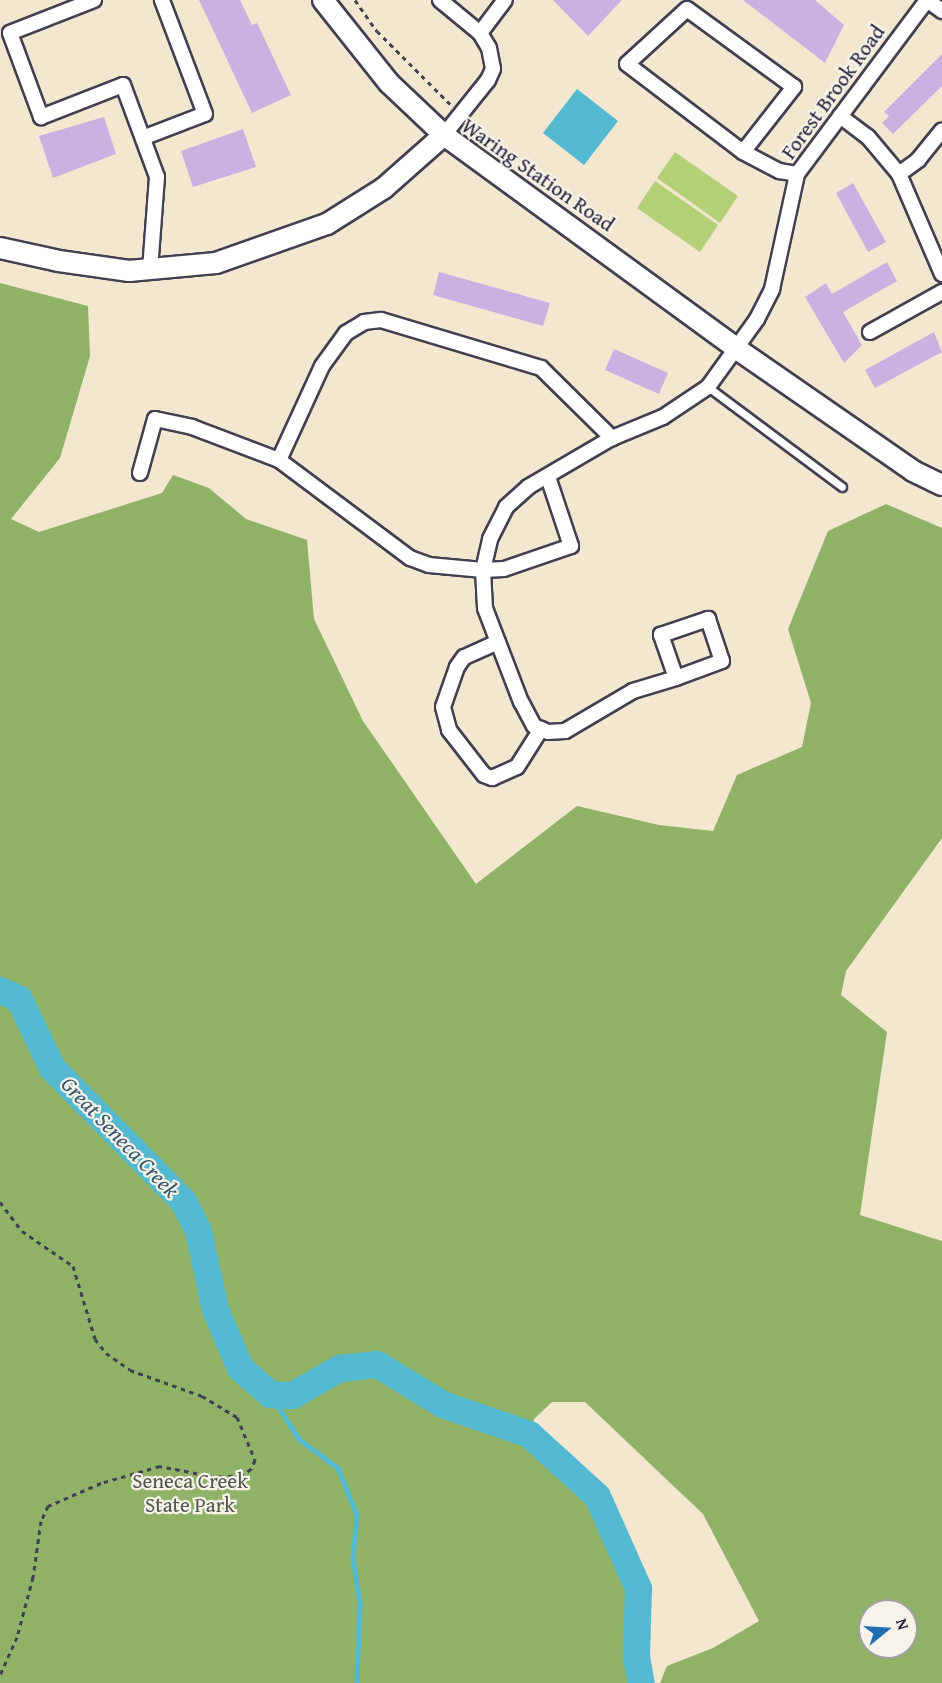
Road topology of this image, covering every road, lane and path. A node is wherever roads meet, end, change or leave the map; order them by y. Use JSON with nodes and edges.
{"nodes":[{"id":1,"x":94,"y":0,"type":"edge"},
{"id":2,"x":162,"y":0,"type":"edge"},
{"id":3,"x":323,"y":0,"type":"edge"},
{"id":4,"x":355,"y":0,"type":"edge"},
{"id":5,"x":440,"y":0,"type":"edge"},
{"id":6,"x":505,"y":0,"type":"edge"},
{"id":7,"x":927,"y":0,"type":"edge"},
{"id":8,"x":942,"y":11,"type":"edge"},
{"id":9,"x":480,"y":33,"type":"junction"},
{"id":10,"x":461,"y":114,"type":"junction"},
{"id":11,"x":840,"y":116,"type":"junction"},
{"id":12,"x":942,"y":130,"type":"edge"},
{"id":13,"x":444,"y":135,"type":"junction"},
{"id":14,"x":145,"y":137,"type":"junction"},
{"id":15,"x":743,"y":152,"type":"junction"},
{"id":16,"x":797,"y":174,"type":"junction"},
{"id":17,"x":899,"y":174,"type":"junction"},
{"id":18,"x":0,"y":248,"type":"edge"},
{"id":19,"x":150,"y":270,"type":"junction"},
{"id":20,"x":942,"y":274,"type":"edge"},
{"id":21,"x":942,"y":292,"type":"edge"},
{"id":22,"x":870,"y":332,"type":"dead end"},
{"id":23,"x":738,"y":349,"type":"junction"},
{"id":24,"x":708,"y":387,"type":"junction"},
{"id":25,"x":612,"y":438,"type":"junction"},
{"id":26,"x":279,"y":460,"type":"junction"},
{"id":27,"x":140,"y":473,"type":"dead end"},
{"id":28,"x":548,"y":477,"type":"junction"},
{"id":29,"x":942,"y":485,"type":"edge"},
{"id":30,"x":842,"y":487,"type":"dead end"},
{"id":31,"x":483,"y":570,"type":"junction"},
{"id":32,"x":498,"y":642,"type":"junction"},
{"id":33,"x":676,"y":678,"type":"junction"},
{"id":34,"x":541,"y":729,"type":"junction"},
{"id":35,"x":0,"y":1202,"type":"edge"},
{"id":36,"x":0,"y":1676,"type":"edge"}],
"edges":[{"from":1,"to":14,"type":"street"},
{"from":2,"to":14,"type":"street"},
{"from":3,"to":13,"type":"street"},
{"from":4,"to":10,"type":"path"},
{"from":5,"to":9,"type":"street"},
{"from":6,"to":9,"type":"street"},
{"from":7,"to":8,"type":"street"},
{"from":7,"to":11,"type":"street","name":"Forest Brook Road"},
{"from":9,"to":10,"type":"street"},
{"from":10,"to":13,"type":"street"},
{"from":11,"to":16,"type":"street","name":"Forest Brook Road"},
{"from":11,"to":17,"type":"street"},
{"from":12,"to":17,"type":"street"},
{"from":13,"to":19,"type":"street","name":"Waring Station Road"},
{"from":13,"to":23,"type":"street","name":"Waring Station Road"},
{"from":14,"to":19,"type":"street"},
{"from":15,"to":15,"type":"street"},
{"from":15,"to":16,"type":"street"},
{"from":16,"to":23,"type":"street","name":"Forest Brook Road"},
{"from":17,"to":20,"type":"street"},
{"from":18,"to":19,"type":"street","name":"Waring Station Road"},
{"from":21,"to":22,"type":"street"},
{"from":23,"to":24,"type":"street","name":"Forest Brook Road"},
{"from":23,"to":29,"type":"street","name":"Waring Station Road"},
{"from":24,"to":25,"type":"street","name":"Forest Brook Road"},
{"from":24,"to":30,"type":"lane"},
{"from":25,"to":26,"type":"street"},
{"from":25,"to":28,"type":"street","name":"Forest Brook Road"},
{"from":26,"to":27,"type":"street"},
{"from":26,"to":31,"type":"street"},
{"from":28,"to":31,"type":"street","name":"Forest Brook Road"},
{"from":28,"to":31,"type":"street"},
{"from":31,"to":32,"type":"street","name":"Forest Brook Road"},
{"from":32,"to":34,"type":"street","name":"Forest Brook Road"},
{"from":32,"to":34,"type":"street"},
{"from":33,"to":33,"type":"street"},
{"from":33,"to":34,"type":"street"},
{"from":35,"to":36,"type":"path"}]}
